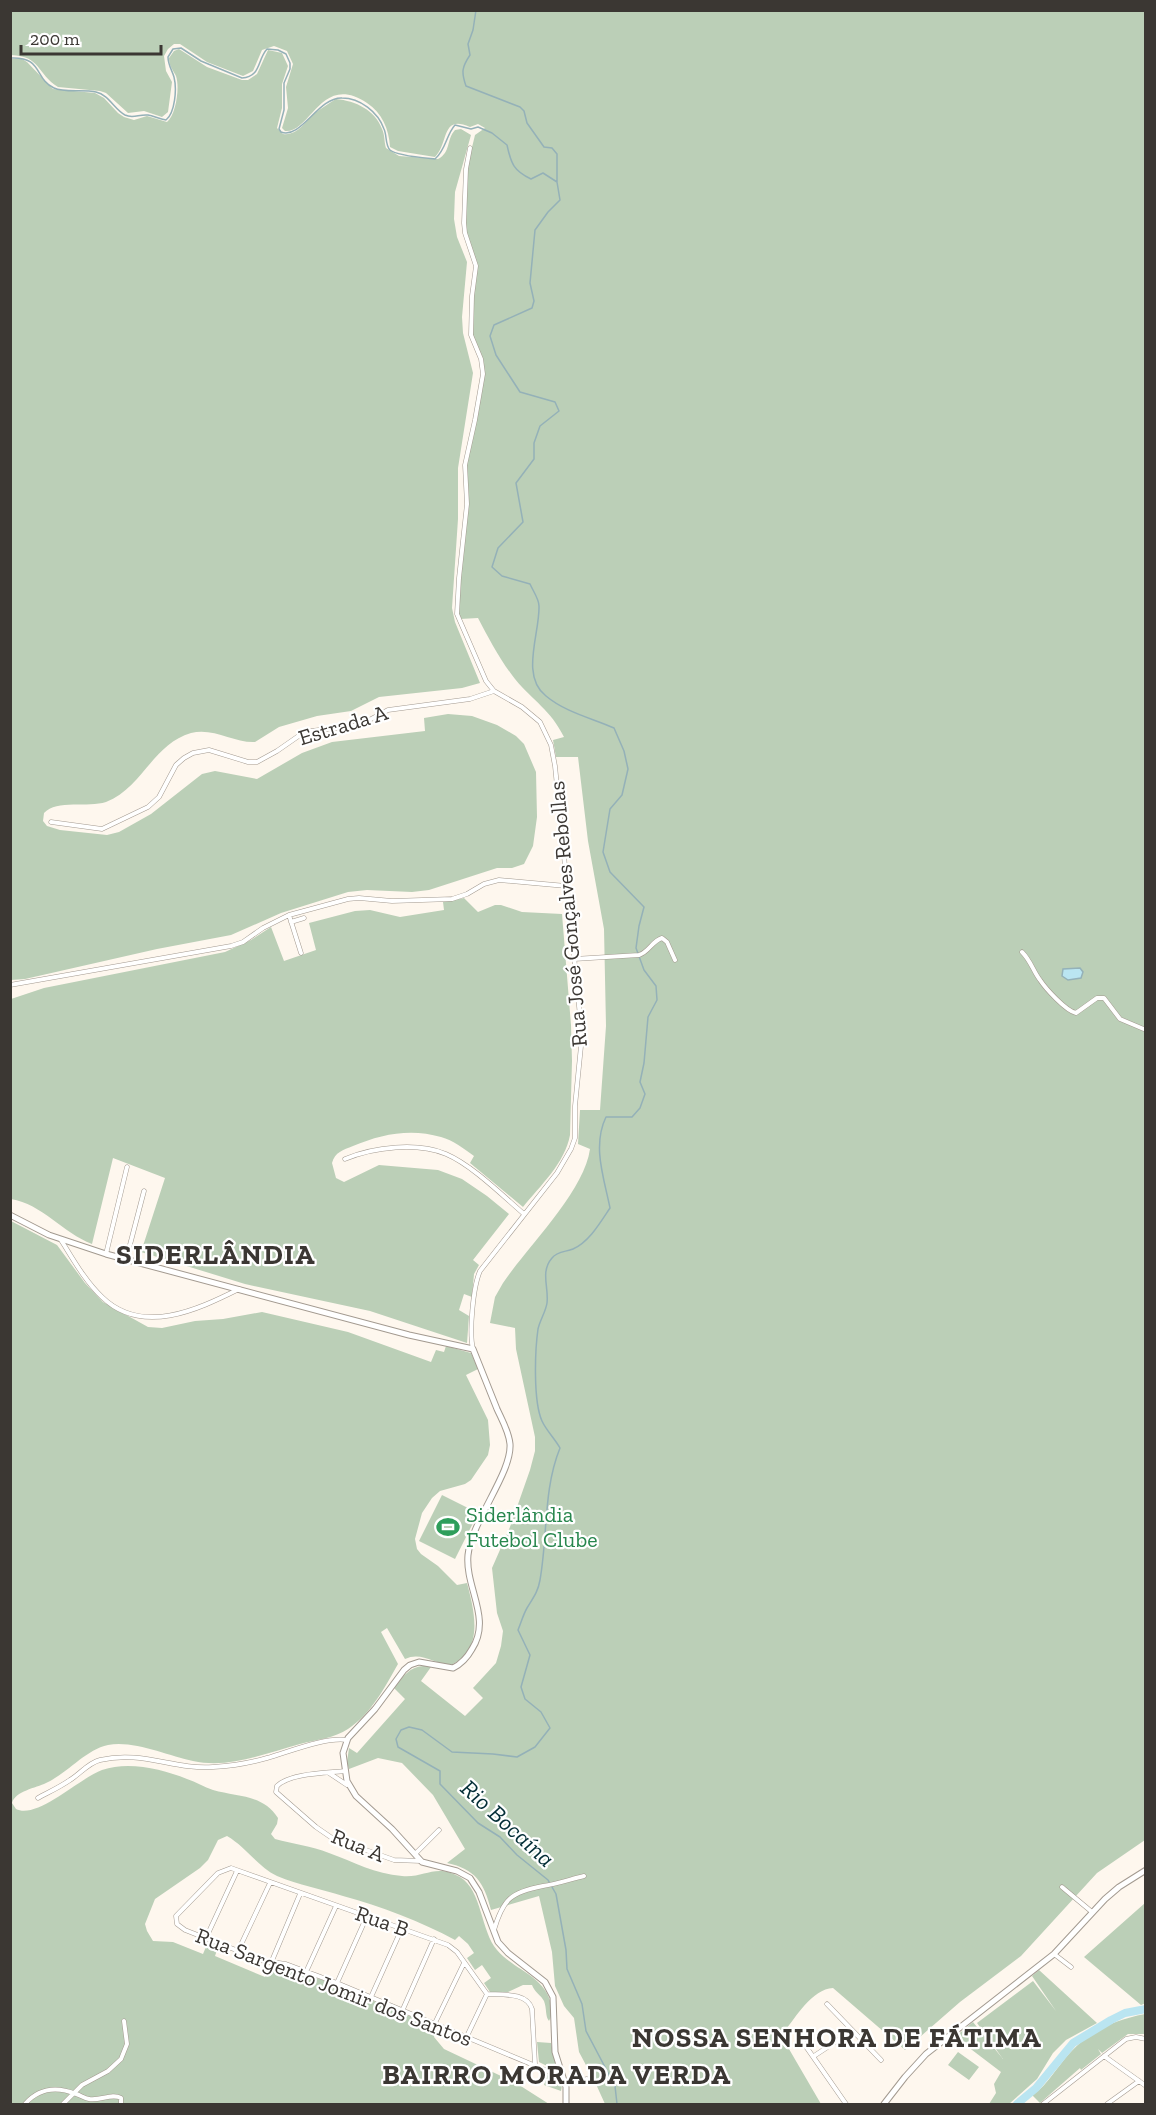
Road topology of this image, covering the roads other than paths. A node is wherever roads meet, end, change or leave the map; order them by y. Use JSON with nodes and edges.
{"nodes":[{"id":1,"x":470,"y":148,"type":"dead end"},
{"id":2,"x":494,"y":691,"type":"junction"},
{"id":3,"x":51,"y":822,"type":"dead end"},
{"id":4,"x":567,"y":886,"type":"junction"},
{"id":5,"x":289,"y":915,"type":"junction"},
{"id":6,"x":304,"y":918,"type":"dead end"},
{"id":7,"x":291,"y":922,"type":"junction"},
{"id":8,"x":1022,"y":952,"type":"dead end"},
{"id":9,"x":301,"y":953,"type":"dead end"},
{"id":10,"x":574,"y":959,"type":"junction"},
{"id":11,"x":675,"y":960,"type":"dead end"},
{"id":12,"x":10,"y":985,"type":"edge"},
{"id":13,"x":1146,"y":1030,"type":"edge"},
{"id":14,"x":345,"y":1159,"type":"dead end"},
{"id":15,"x":127,"y":1167,"type":"dead end"},
{"id":16,"x":144,"y":1191,"type":"dead end"},
{"id":17,"x":524,"y":1214,"type":"junction"},
{"id":18,"x":10,"y":1215,"type":"edge"},
{"id":19,"x":61,"y":1240,"type":"junction"},
{"id":20,"x":106,"y":1254,"type":"junction"},
{"id":21,"x":126,"y":1260,"type":"junction"},
{"id":22,"x":241,"y":1289,"type":"junction"},
{"id":23,"x":473,"y":1349,"type":"junction"},
{"id":24,"x":347,"y":1740,"type":"junction"},
{"id":25,"x":345,"y":1771,"type":"junction"},
{"id":26,"x":328,"y":1773,"type":"junction"},
{"id":27,"x":352,"y":1790,"type":"junction"},
{"id":28,"x":38,"y":1798,"type":"dead end"},
{"id":29,"x":439,"y":1830,"type":"dead end"},
{"id":30,"x":408,"y":1848,"type":"junction"},
{"id":31,"x":415,"y":1854,"type":"junction"},
{"id":32,"x":402,"y":1860,"type":"junction"},
{"id":33,"x":422,"y":1862,"type":"junction"},
{"id":34,"x":1146,"y":1870,"type":"edge"},
{"id":35,"x":237,"y":1871,"type":"junction"},
{"id":36,"x":584,"y":1876,"type":"dead end"},
{"id":37,"x":270,"y":1883,"type":"junction"},
{"id":38,"x":1062,"y":1887,"type":"dead end"},
{"id":39,"x":300,"y":1894,"type":"junction"},
{"id":40,"x":336,"y":1906,"type":"junction"},
{"id":41,"x":1092,"y":1912,"type":"junction"},
{"id":42,"x":368,"y":1916,"type":"junction"},
{"id":43,"x":402,"y":1928,"type":"junction"},
{"id":44,"x":494,"y":1931,"type":"junction"},
{"id":45,"x":206,"y":1938,"type":"junction"},
{"id":46,"x":434,"y":1939,"type":"junction"},
{"id":47,"x":238,"y":1951,"type":"junction"},
{"id":48,"x":1054,"y":1954,"type":"junction"},
{"id":49,"x":464,"y":1962,"type":"junction"},
{"id":50,"x":271,"y":1963,"type":"junction"},
{"id":51,"x":1071,"y":1966,"type":"dead end"},
{"id":52,"x":306,"y":1972,"type":"junction"},
{"id":53,"x":337,"y":1983,"type":"junction"},
{"id":54,"x":487,"y":1994,"type":"junction"},
{"id":55,"x":371,"y":1997,"type":"junction"},
{"id":56,"x":827,"y":2004,"type":"dead end"},
{"id":57,"x":403,"y":2009,"type":"junction"},
{"id":58,"x":124,"y":2021,"type":"dead end"},
{"id":59,"x":435,"y":2023,"type":"junction"},
{"id":60,"x":852,"y":2031,"type":"junction"},
{"id":61,"x":467,"y":2036,"type":"junction"},
{"id":62,"x":800,"y":2038,"type":"dead end"},
{"id":63,"x":1146,"y":2039,"type":"edge"},
{"id":64,"x":813,"y":2056,"type":"junction"},
{"id":65,"x":1104,"y":2056,"type":"junction"},
{"id":66,"x":881,"y":2060,"type":"dead end"},
{"id":67,"x":535,"y":2064,"type":"junction"},
{"id":68,"x":562,"y":2077,"type":"junction"},
{"id":69,"x":587,"y":2079,"type":"dead end"},
{"id":70,"x":1139,"y":2081,"type":"junction"},
{"id":71,"x":564,"y":2084,"type":"junction"},
{"id":72,"x":1146,"y":2086,"type":"edge"},
{"id":73,"x":74,"y":2093,"type":"junction"},
{"id":74,"x":25,"y":2104,"type":"edge"},
{"id":75,"x":63,"y":2104,"type":"edge"},
{"id":76,"x":121,"y":2104,"type":"edge"},
{"id":77,"x":566,"y":2104,"type":"edge"},
{"id":78,"x":846,"y":2104,"type":"edge"},
{"id":79,"x":884,"y":2104,"type":"edge"},
{"id":80,"x":1043,"y":2104,"type":"edge"},
{"id":81,"x":1107,"y":2104,"type":"edge"}],
"edges":[{"from":1,"to":2,"type":"street","name":"Rua José Gonçalves Rebollas"},
{"from":2,"to":3,"type":"street","name":"Estrada A"},
{"from":2,"to":4,"type":"street","name":"Rua José Gonçalves Rebollas"},
{"from":4,"to":5,"type":"street"},
{"from":4,"to":10,"type":"street","name":"Rua José Gonçalves Rebollas"},
{"from":5,"to":7,"type":"street"},
{"from":5,"to":12,"type":"street"},
{"from":6,"to":7,"type":"street"},
{"from":7,"to":9,"type":"street"},
{"from":8,"to":13,"type":"street"},
{"from":10,"to":11,"type":"street"},
{"from":10,"to":17,"type":"street","name":"Rua José Gonçalves Rebollas"},
{"from":14,"to":17,"type":"street"},
{"from":15,"to":20,"type":"street"},
{"from":16,"to":21,"type":"street"},
{"from":17,"to":23,"type":"street","name":"Rua José Gonçalves Rebollas"},
{"from":18,"to":19,"type":"street"},
{"from":19,"to":20,"type":"street"},
{"from":19,"to":22,"type":"street"},
{"from":20,"to":21,"type":"street"},
{"from":21,"to":22,"type":"street"},
{"from":22,"to":23,"type":"street"},
{"from":23,"to":24,"type":"street","name":"Rua José Gonçalves Rebollas"},
{"from":24,"to":25,"type":"street"},
{"from":24,"to":28,"type":"street"},
{"from":25,"to":26,"type":"street"},
{"from":25,"to":27,"type":"street"},
{"from":26,"to":27,"type":"street"},
{"from":26,"to":32,"type":"street","name":"Rua A"},
{"from":27,"to":30,"type":"street"},
{"from":29,"to":31,"type":"street"},
{"from":30,"to":31,"type":"street"},
{"from":30,"to":32,"type":"street"},
{"from":31,"to":33,"type":"street"},
{"from":32,"to":33,"type":"street","name":"Rua A"},
{"from":33,"to":44,"type":"street"},
{"from":34,"to":41,"type":"street"},
{"from":35,"to":37,"type":"street","name":"Rua B"},
{"from":35,"to":45,"type":"street"},
{"from":35,"to":45,"type":"street","name":"Rua Sargento Jomir dos Santos"},
{"from":36,"to":44,"type":"street"},
{"from":37,"to":39,"type":"street","name":"Rua B"},
{"from":37,"to":47,"type":"street"},
{"from":38,"to":41,"type":"street"},
{"from":39,"to":40,"type":"street","name":"Rua B"},
{"from":39,"to":50,"type":"street"},
{"from":40,"to":42,"type":"street","name":"Rua B"},
{"from":40,"to":52,"type":"street"},
{"from":41,"to":48,"type":"street"},
{"from":42,"to":43,"type":"street","name":"Rua B"},
{"from":42,"to":53,"type":"street"},
{"from":43,"to":46,"type":"street","name":"Rua B"},
{"from":43,"to":55,"type":"street"},
{"from":44,"to":68,"type":"street"},
{"from":45,"to":47,"type":"street","name":"Rua Sargento Jomir dos Santos"},
{"from":46,"to":49,"type":"street","name":"Rua B"},
{"from":46,"to":57,"type":"street"},
{"from":47,"to":50,"type":"street","name":"Rua Sargento Jomir dos Santos"},
{"from":48,"to":51,"type":"street"},
{"from":48,"to":79,"type":"street"},
{"from":49,"to":54,"type":"street","name":"Rua B"},
{"from":49,"to":59,"type":"street"},
{"from":50,"to":52,"type":"street","name":"Rua Sargento Jomir dos Santos"},
{"from":52,"to":53,"type":"street","name":"Rua Sargento Jomir dos Santos"},
{"from":53,"to":55,"type":"street","name":"Rua Sargento Jomir dos Santos"},
{"from":54,"to":61,"type":"street"},
{"from":54,"to":67,"type":"street"},
{"from":55,"to":57,"type":"street","name":"Rua Sargento Jomir dos Santos"},
{"from":56,"to":60,"type":"street"},
{"from":57,"to":59,"type":"street","name":"Rua Sargento Jomir dos Santos"},
{"from":58,"to":73,"type":"street"},
{"from":59,"to":61,"type":"street","name":"Rua Sargento Jomir dos Santos"},
{"from":60,"to":64,"type":"street"},
{"from":60,"to":66,"type":"street"},
{"from":61,"to":67,"type":"street","name":"Rua Sargento Jomir dos Santos"},
{"from":62,"to":64,"type":"street"},
{"from":63,"to":65,"type":"street"},
{"from":64,"to":78,"type":"street"},
{"from":65,"to":70,"type":"street"},
{"from":65,"to":80,"type":"street"},
{"from":67,"to":68,"type":"street","name":"Rua Sargento Jomir dos Santos"},
{"from":68,"to":71,"type":"street"},
{"from":69,"to":71,"type":"street"},
{"from":70,"to":72,"type":"street"},
{"from":70,"to":81,"type":"street"},
{"from":71,"to":77,"type":"street"},
{"from":73,"to":74,"type":"street"},
{"from":73,"to":75,"type":"street"},
{"from":73,"to":76,"type":"street"}]}
